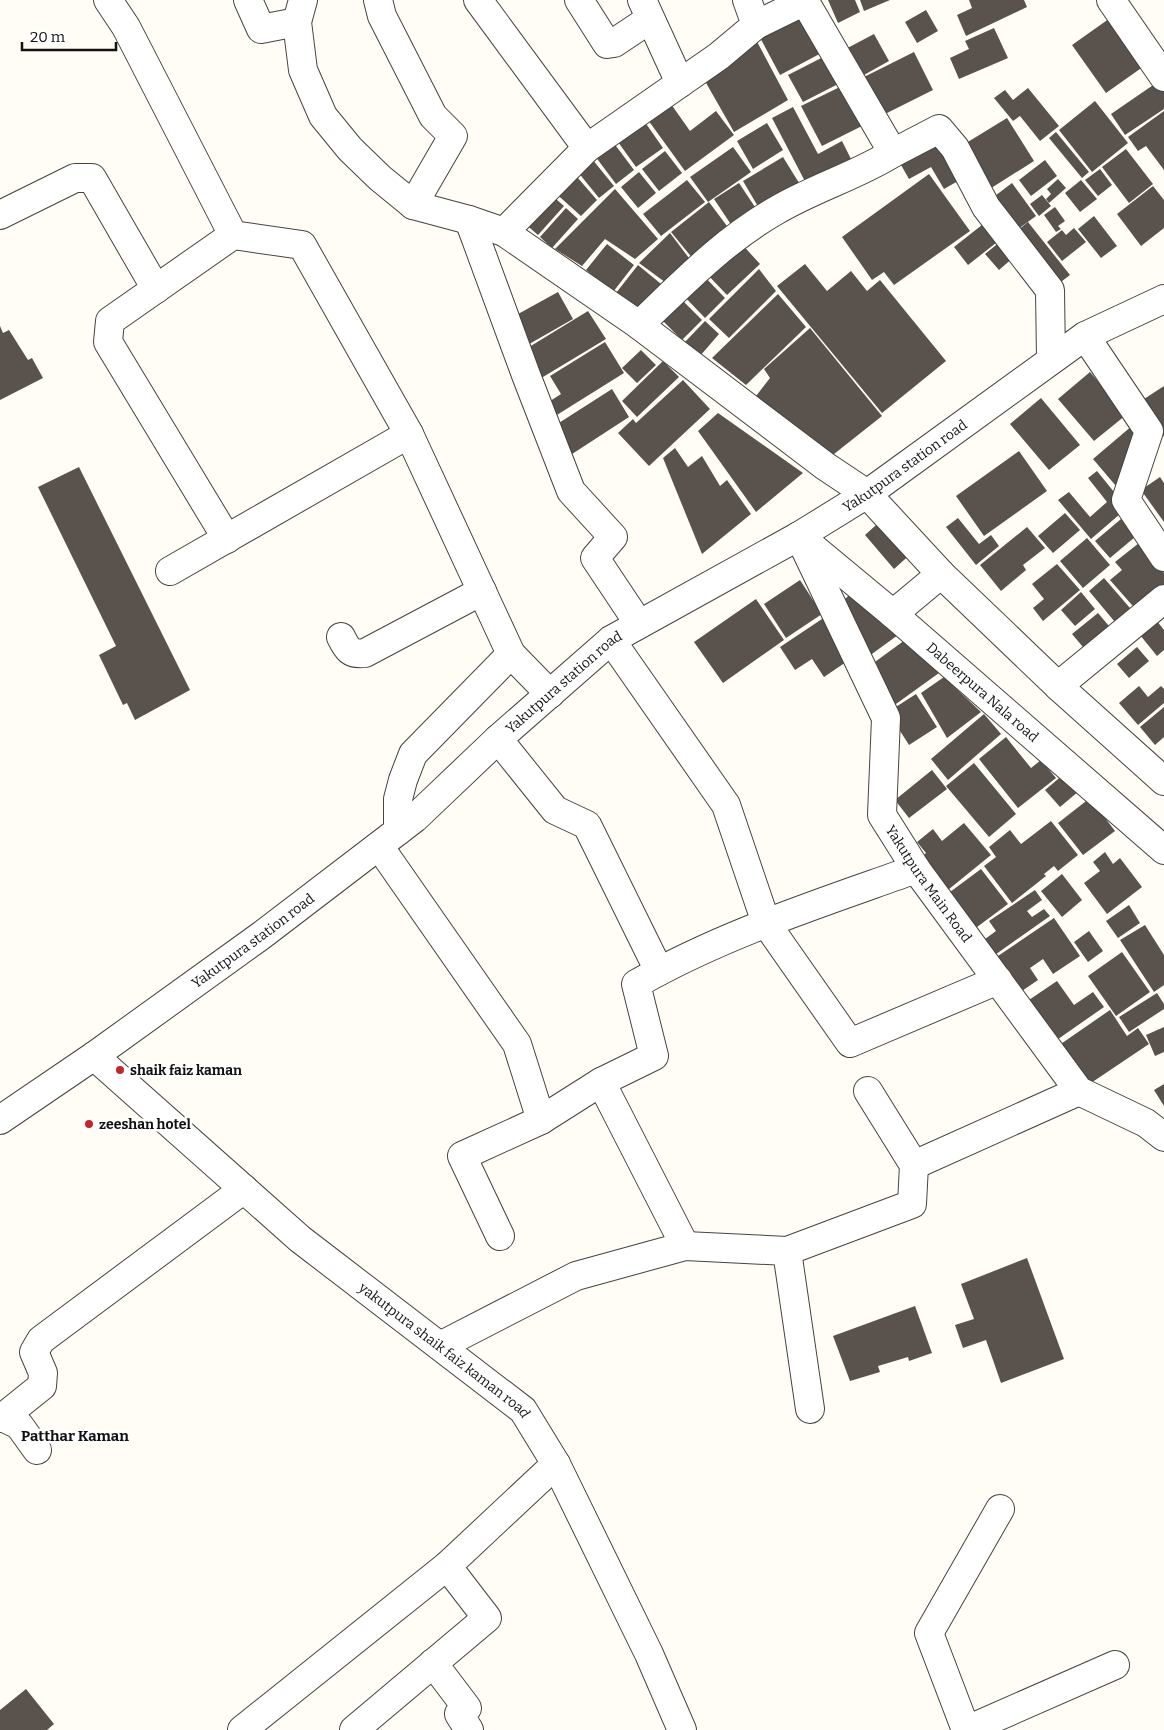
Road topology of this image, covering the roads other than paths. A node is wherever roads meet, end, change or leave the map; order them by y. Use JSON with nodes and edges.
{"nodes":[{"id":1,"x":108,"y":0,"type":"edge"},
{"id":2,"x":248,"y":0,"type":"edge"},
{"id":3,"x":378,"y":0,"type":"edge"},
{"id":4,"x":478,"y":0,"type":"edge"},
{"id":5,"x":579,"y":0,"type":"edge"},
{"id":6,"x":805,"y":0,"type":"edge"},
{"id":7,"x":1111,"y":0,"type":"edge"},
{"id":8,"x":646,"y":9,"type":"edge"},
{"id":9,"x":300,"y":11,"type":"edge"},
{"id":10,"x":752,"y":12,"type":"edge"},
{"id":11,"x":1164,"y":77,"type":"edge"},
{"id":12,"x":680,"y":83,"type":"junction"},
{"id":13,"x":587,"y":148,"type":"junction"},
{"id":14,"x":893,"y":153,"type":"junction"},
{"id":15,"x":413,"y":205,"type":"junction"},
{"id":16,"x":0,"y":215,"type":"edge"},
{"id":17,"x":469,"y":220,"type":"junction"},
{"id":18,"x":504,"y":232,"type":"junction"},
{"id":19,"x":232,"y":235,"type":"junction"},
{"id":20,"x":156,"y":289,"type":"junction"},
{"id":21,"x":1164,"y":299,"type":"edge"},
{"id":22,"x":639,"y":325,"type":"junction"},
{"id":23,"x":1085,"y":336,"type":"junction"},
{"id":24,"x":1051,"y":359,"type":"junction"},
{"id":25,"x":409,"y":434,"type":"junction"},
{"id":26,"x":867,"y":494,"type":"junction"},
{"id":27,"x":799,"y":536,"type":"junction"},
{"id":28,"x":226,"y":539,"type":"junction"},
{"id":29,"x":1164,"y":557,"type":"edge"},
{"id":30,"x":170,"y":571,"type":"dead end"},
{"id":31,"x":941,"y":574,"type":"junction"},
{"id":32,"x":482,"y":591,"type":"junction"},
{"id":33,"x":1164,"y":599,"type":"edge"},
{"id":34,"x":893,"y":614,"type":"junction"},
{"id":35,"x":639,"y":624,"type":"junction"},
{"id":36,"x":341,"y":637,"type":"dead end"},
{"id":37,"x":611,"y":640,"type":"junction"},
{"id":38,"x":511,"y":654,"type":"junction"},
{"id":39,"x":1058,"y":686,"type":"junction"},
{"id":40,"x":550,"y":694,"type":"junction"},
{"id":41,"x":498,"y":739,"type":"junction"},
{"id":42,"x":1164,"y":780,"type":"edge"},
{"id":43,"x":388,"y":838,"type":"junction"},
{"id":44,"x":1164,"y":850,"type":"edge"},
{"id":45,"x":916,"y":869,"type":"junction"},
{"id":46,"x":766,"y":923,"type":"junction"},
{"id":47,"x":660,"y":971,"type":"junction"},
{"id":48,"x":998,"y":980,"type":"junction"},
{"id":49,"x":94,"y":1056,"type":"junction"},
{"id":50,"x":602,"y":1082,"type":"junction"},
{"id":51,"x":868,"y":1091,"type":"dead end"},
{"id":52,"x":1079,"y":1092,"type":"junction"},
{"id":53,"x":0,"y":1120,"type":"edge"},
{"id":54,"x":541,"y":1120,"type":"junction"},
{"id":55,"x":1164,"y":1137,"type":"edge"},
{"id":56,"x":914,"y":1165,"type":"junction"},
{"id":57,"x":244,"y":1190,"type":"junction"},
{"id":58,"x":500,"y":1236,"type":"dead end"},
{"id":59,"x":685,"y":1246,"type":"junction"},
{"id":60,"x":786,"y":1251,"type":"junction"},
{"id":61,"x":440,"y":1346,"type":"junction"},
{"id":62,"x":810,"y":1410,"type":"dead end"},
{"id":63,"x":1,"y":1417,"type":"edge"},
{"id":64,"x":37,"y":1450,"type":"dead end"},
{"id":65,"x":556,"y":1464,"type":"junction"},
{"id":66,"x":1000,"y":1509,"type":"dead end"},
{"id":67,"x":447,"y":1566,"type":"junction"},
{"id":68,"x":433,"y":1663,"type":"junction"},
{"id":69,"x":1115,"y":1665,"type":"dead end"},
{"id":70,"x":383,"y":1721,"type":"edge"},
{"id":71,"x":242,"y":1730,"type":"edge"},
{"id":72,"x":354,"y":1730,"type":"edge"},
{"id":73,"x":470,"y":1730,"type":"edge"},
{"id":74,"x":682,"y":1730,"type":"edge"},
{"id":75,"x":966,"y":1730,"type":"edge"}],
"edges":[{"from":1,"to":19,"type":"street"},
{"from":2,"to":9,"type":"street"},
{"from":3,"to":15,"type":"street"},
{"from":4,"to":13,"type":"street"},
{"from":5,"to":8,"type":"street"},
{"from":6,"to":10,"type":"street"},
{"from":6,"to":14,"type":"street"},
{"from":7,"to":11,"type":"street"},
{"from":8,"to":12,"type":"street"},
{"from":9,"to":15,"type":"street"},
{"from":10,"to":12,"type":"street"},
{"from":12,"to":13,"type":"street"},
{"from":13,"to":18,"type":"street"},
{"from":14,"to":22,"type":"street"},
{"from":14,"to":24,"type":"street"},
{"from":15,"to":17,"type":"street"},
{"from":16,"to":20,"type":"street"},
{"from":17,"to":18,"type":"street"},
{"from":17,"to":35,"type":"street"},
{"from":18,"to":22,"type":"street"},
{"from":19,"to":20,"type":"street"},
{"from":19,"to":25,"type":"street"},
{"from":20,"to":28,"type":"street"},
{"from":21,"to":23,"type":"street","name":"Yakutpura station road"},
{"from":22,"to":26,"type":"street"},
{"from":23,"to":24,"type":"street","name":"Yakutpura station road"},
{"from":23,"to":29,"type":"street"},
{"from":24,"to":26,"type":"street","name":"Yakutpura station road"},
{"from":25,"to":28,"type":"street"},
{"from":25,"to":32,"type":"street"},
{"from":26,"to":27,"type":"street","name":"Yakutpura station road"},
{"from":26,"to":31,"type":"street"},
{"from":27,"to":34,"type":"street","name":"Dabeerpura Nala road"},
{"from":27,"to":35,"type":"street","name":"Yakutpura station road"},
{"from":27,"to":45,"type":"street","name":"Yakutpura Main Road"},
{"from":28,"to":30,"type":"street"},
{"from":31,"to":34,"type":"street"},
{"from":31,"to":39,"type":"street"},
{"from":32,"to":36,"type":"street"},
{"from":32,"to":38,"type":"street"},
{"from":33,"to":39,"type":"street"},
{"from":34,"to":44,"type":"street","name":"Dabeerpura Nala road"},
{"from":35,"to":37,"type":"street","name":"Yakutpura station road"},
{"from":37,"to":40,"type":"street","name":"Yakutpura station road"},
{"from":37,"to":46,"type":"street"},
{"from":38,"to":40,"type":"street"},
{"from":38,"to":43,"type":"street"},
{"from":39,"to":42,"type":"street"},
{"from":40,"to":41,"type":"street","name":"Yakutpura station road"},
{"from":41,"to":43,"type":"street","name":"Yakutpura station road"},
{"from":41,"to":47,"type":"street"},
{"from":43,"to":49,"type":"street","name":"Yakutpura station road"},
{"from":43,"to":54,"type":"street"},
{"from":45,"to":46,"type":"street"},
{"from":45,"to":48,"type":"street","name":"Yakutpura Main Road"},
{"from":46,"to":47,"type":"street"},
{"from":46,"to":48,"type":"street"},
{"from":47,"to":50,"type":"street"},
{"from":48,"to":52,"type":"street","name":"Yakutpura Main Road"},
{"from":49,"to":53,"type":"street","name":"Yakutpura station road"},
{"from":49,"to":57,"type":"street","name":"yakutpura shaik faiz kaman road"},
{"from":50,"to":54,"type":"street"},
{"from":50,"to":59,"type":"street"},
{"from":51,"to":56,"type":"street"},
{"from":52,"to":55,"type":"street","name":"Yakutpura Main Road"},
{"from":52,"to":56,"type":"street"},
{"from":54,"to":58,"type":"street"},
{"from":56,"to":60,"type":"street"},
{"from":57,"to":61,"type":"street","name":"yakutpura shaik faiz kaman road"},
{"from":57,"to":63,"type":"street"},
{"from":59,"to":60,"type":"street"},
{"from":59,"to":61,"type":"street"},
{"from":60,"to":62,"type":"street"},
{"from":61,"to":65,"type":"street","name":"yakutpura shaik faiz kaman road"},
{"from":63,"to":64,"type":"street"},
{"from":65,"to":67,"type":"street"},
{"from":65,"to":74,"type":"street","name":"yakutpura shaik faiz kaman road"},
{"from":66,"to":75,"type":"street"},
{"from":67,"to":68,"type":"street"},
{"from":67,"to":71,"type":"street"},
{"from":68,"to":70,"type":"street"},
{"from":68,"to":73,"type":"street"},
{"from":69,"to":75,"type":"street"},
{"from":70,"to":72,"type":"street"}]}
